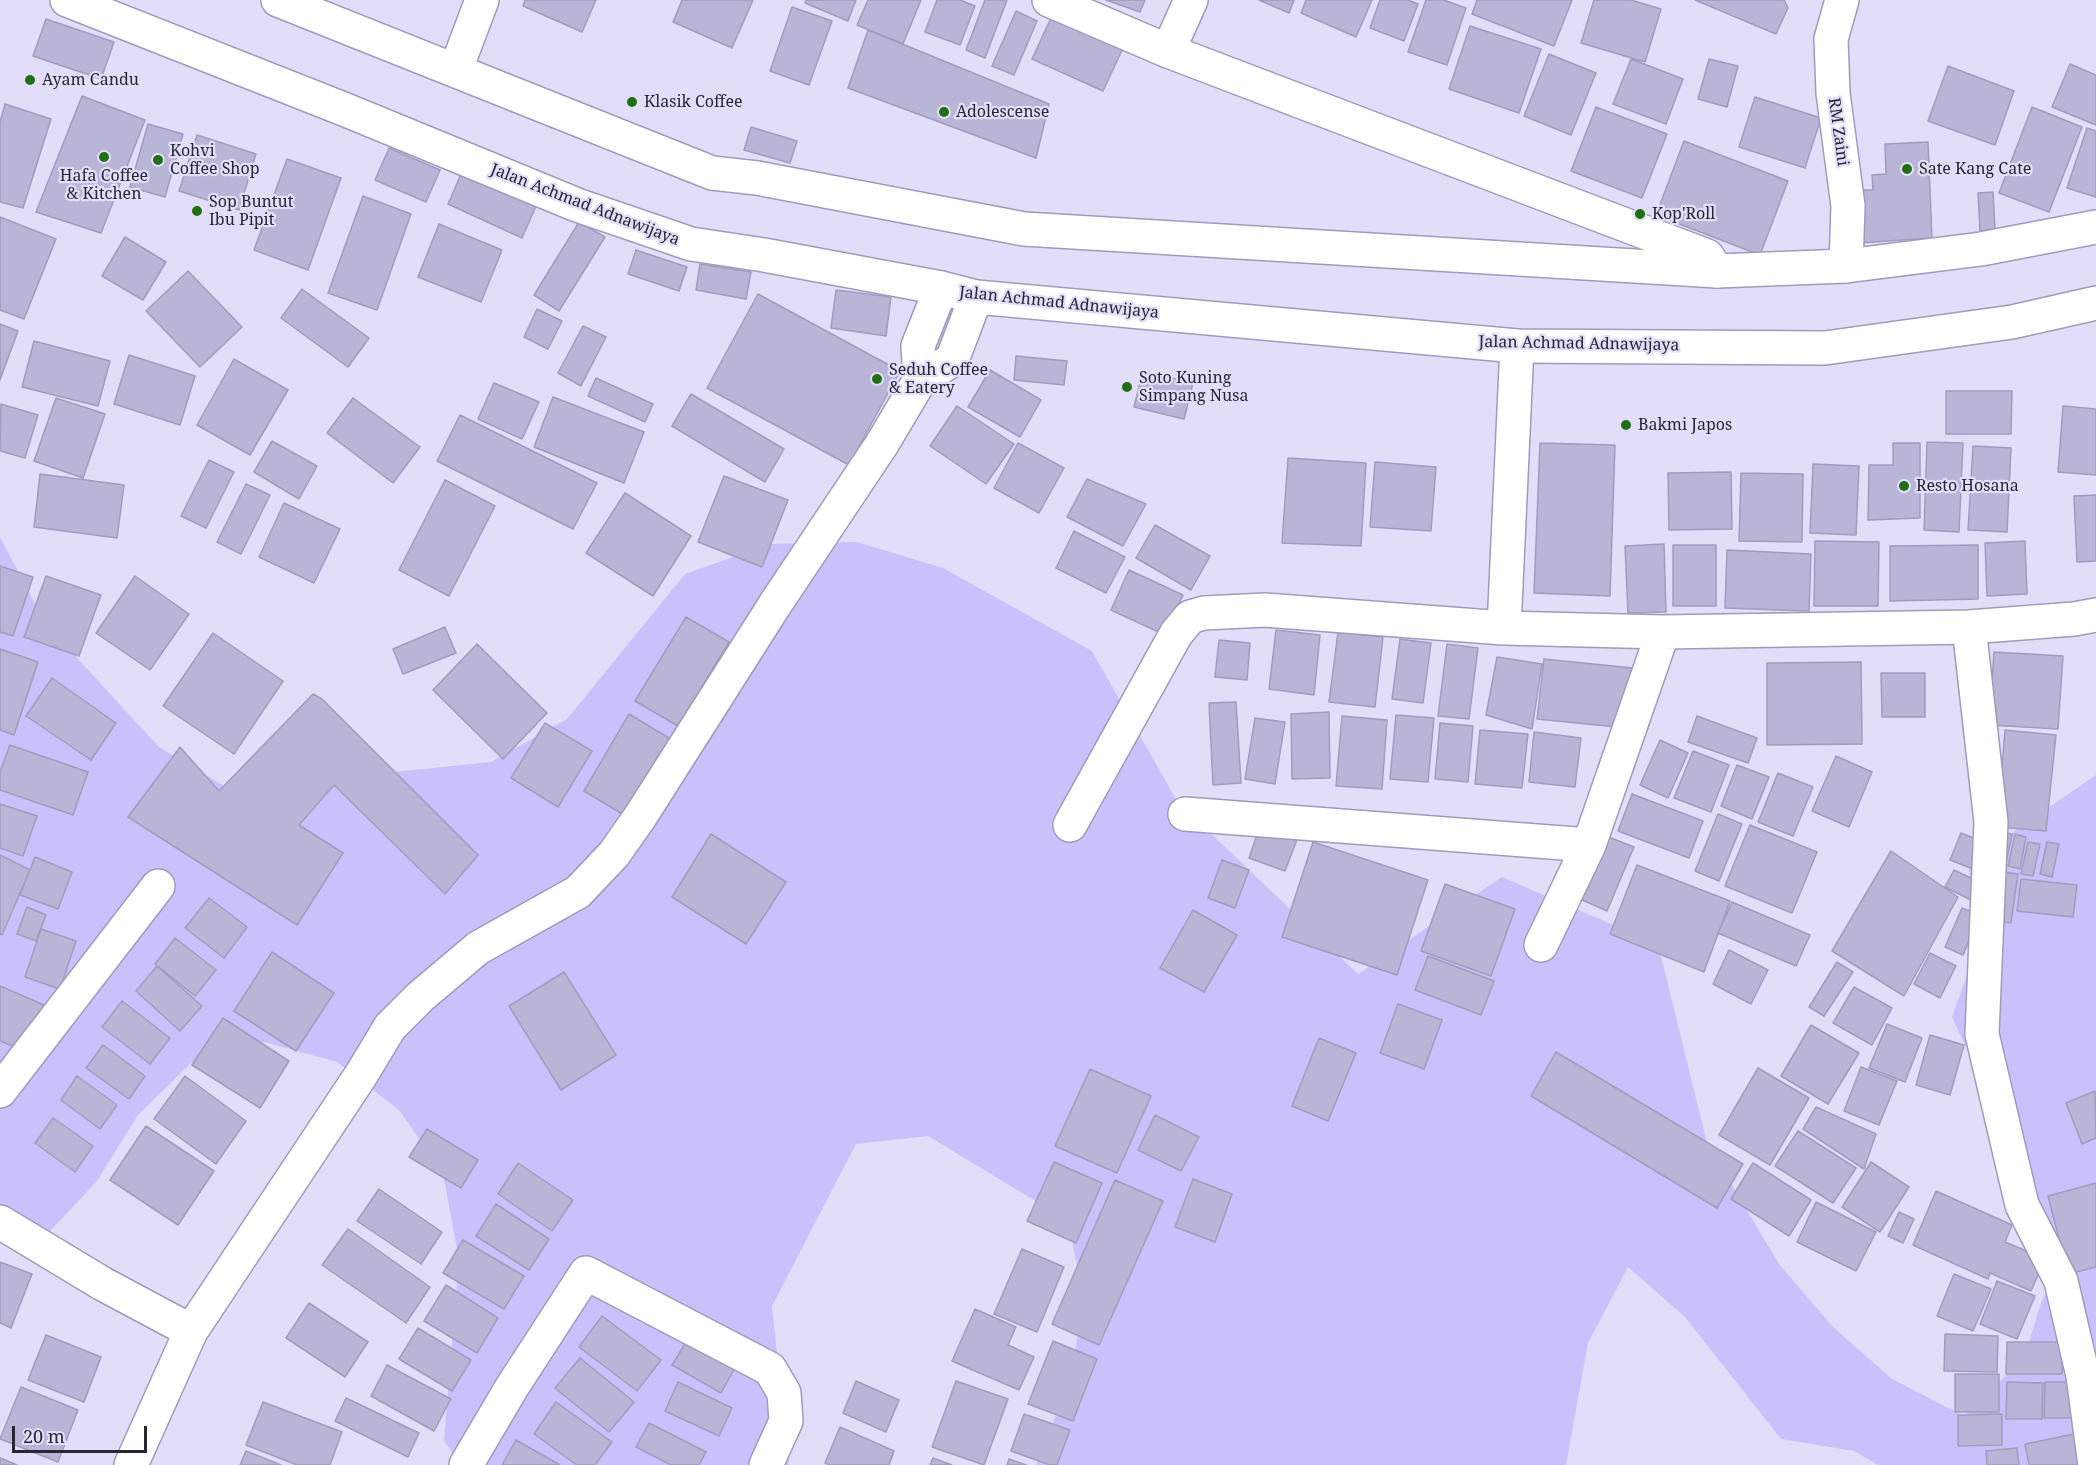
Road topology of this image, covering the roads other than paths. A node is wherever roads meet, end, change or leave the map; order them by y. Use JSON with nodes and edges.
{"nodes":[{"id":1,"x":67,"y":0,"type":"edge"},
{"id":2,"x":278,"y":0,"type":"edge"},
{"id":3,"x":482,"y":0,"type":"edge"},
{"id":4,"x":1049,"y":0,"type":"edge"},
{"id":5,"x":1191,"y":0,"type":"edge"},
{"id":6,"x":1842,"y":0,"type":"edge"},
{"id":7,"x":1168,"y":51,"type":"junction"},
{"id":8,"x":456,"y":69,"type":"junction"},
{"id":9,"x":2096,"y":227,"type":"edge"},
{"id":10,"x":1846,"y":266,"type":"junction"},
{"id":11,"x":1717,"y":271,"type":"junction"},
{"id":12,"x":940,"y":288,"type":"junction"},
{"id":13,"x":976,"y":297,"type":"junction"},
{"id":14,"x":2096,"y":303,"type":"edge"},
{"id":15,"x":1517,"y":346,"type":"junction"},
{"id":16,"x":920,"y":380,"type":"junction"},
{"id":17,"x":2096,"y":615,"type":"edge"},
{"id":18,"x":1969,"y":627,"type":"junction"},
{"id":19,"x":1504,"y":628,"type":"junction"},
{"id":20,"x":1663,"y":632,"type":"junction"},
{"id":21,"x":1185,"y":814,"type":"dead end"},
{"id":22,"x":1070,"y":825,"type":"dead end"},
{"id":23,"x":1590,"y":845,"type":"junction"},
{"id":24,"x":158,"y":886,"type":"dead end"},
{"id":25,"x":1541,"y":945,"type":"dead end"},
{"id":26,"x":0,"y":1091,"type":"edge"},
{"id":27,"x":0,"y":1222,"type":"edge"},
{"id":28,"x":191,"y":1331,"type":"junction"},
{"id":29,"x":131,"y":1465,"type":"edge"},
{"id":30,"x":466,"y":1465,"type":"edge"},
{"id":31,"x":766,"y":1465,"type":"edge"},
{"id":32,"x":2095,"y":1465,"type":"edge"}],
"edges":[{"from":1,"to":12,"type":"street","name":"Jalan Achmad Adnawijaya"},
{"from":2,"to":8,"type":"street"},
{"from":3,"to":8,"type":"street"},
{"from":4,"to":7,"type":"street"},
{"from":5,"to":7,"type":"street"},
{"from":6,"to":10,"type":"street","name":"RM Zaini"},
{"from":7,"to":11,"type":"street"},
{"from":8,"to":11,"type":"street"},
{"from":9,"to":10,"type":"street"},
{"from":10,"to":11,"type":"street"},
{"from":12,"to":13,"type":"street","name":"Jalan Achmad Adnawijaya"},
{"from":12,"to":16,"type":"street"},
{"from":13,"to":15,"type":"street","name":"Jalan Achmad Adnawijaya"},
{"from":13,"to":16,"type":"street"},
{"from":14,"to":15,"type":"street","name":"Jalan Achmad Adnawijaya"},
{"from":15,"to":19,"type":"street"},
{"from":16,"to":28,"type":"street"},
{"from":17,"to":18,"type":"street"},
{"from":18,"to":20,"type":"street"},
{"from":18,"to":32,"type":"street"},
{"from":19,"to":20,"type":"street"},
{"from":19,"to":22,"type":"street"},
{"from":20,"to":23,"type":"street"},
{"from":21,"to":23,"type":"street"},
{"from":23,"to":25,"type":"street"},
{"from":24,"to":26,"type":"street"},
{"from":27,"to":28,"type":"street"},
{"from":28,"to":29,"type":"street"},
{"from":30,"to":31,"type":"street"}]}
